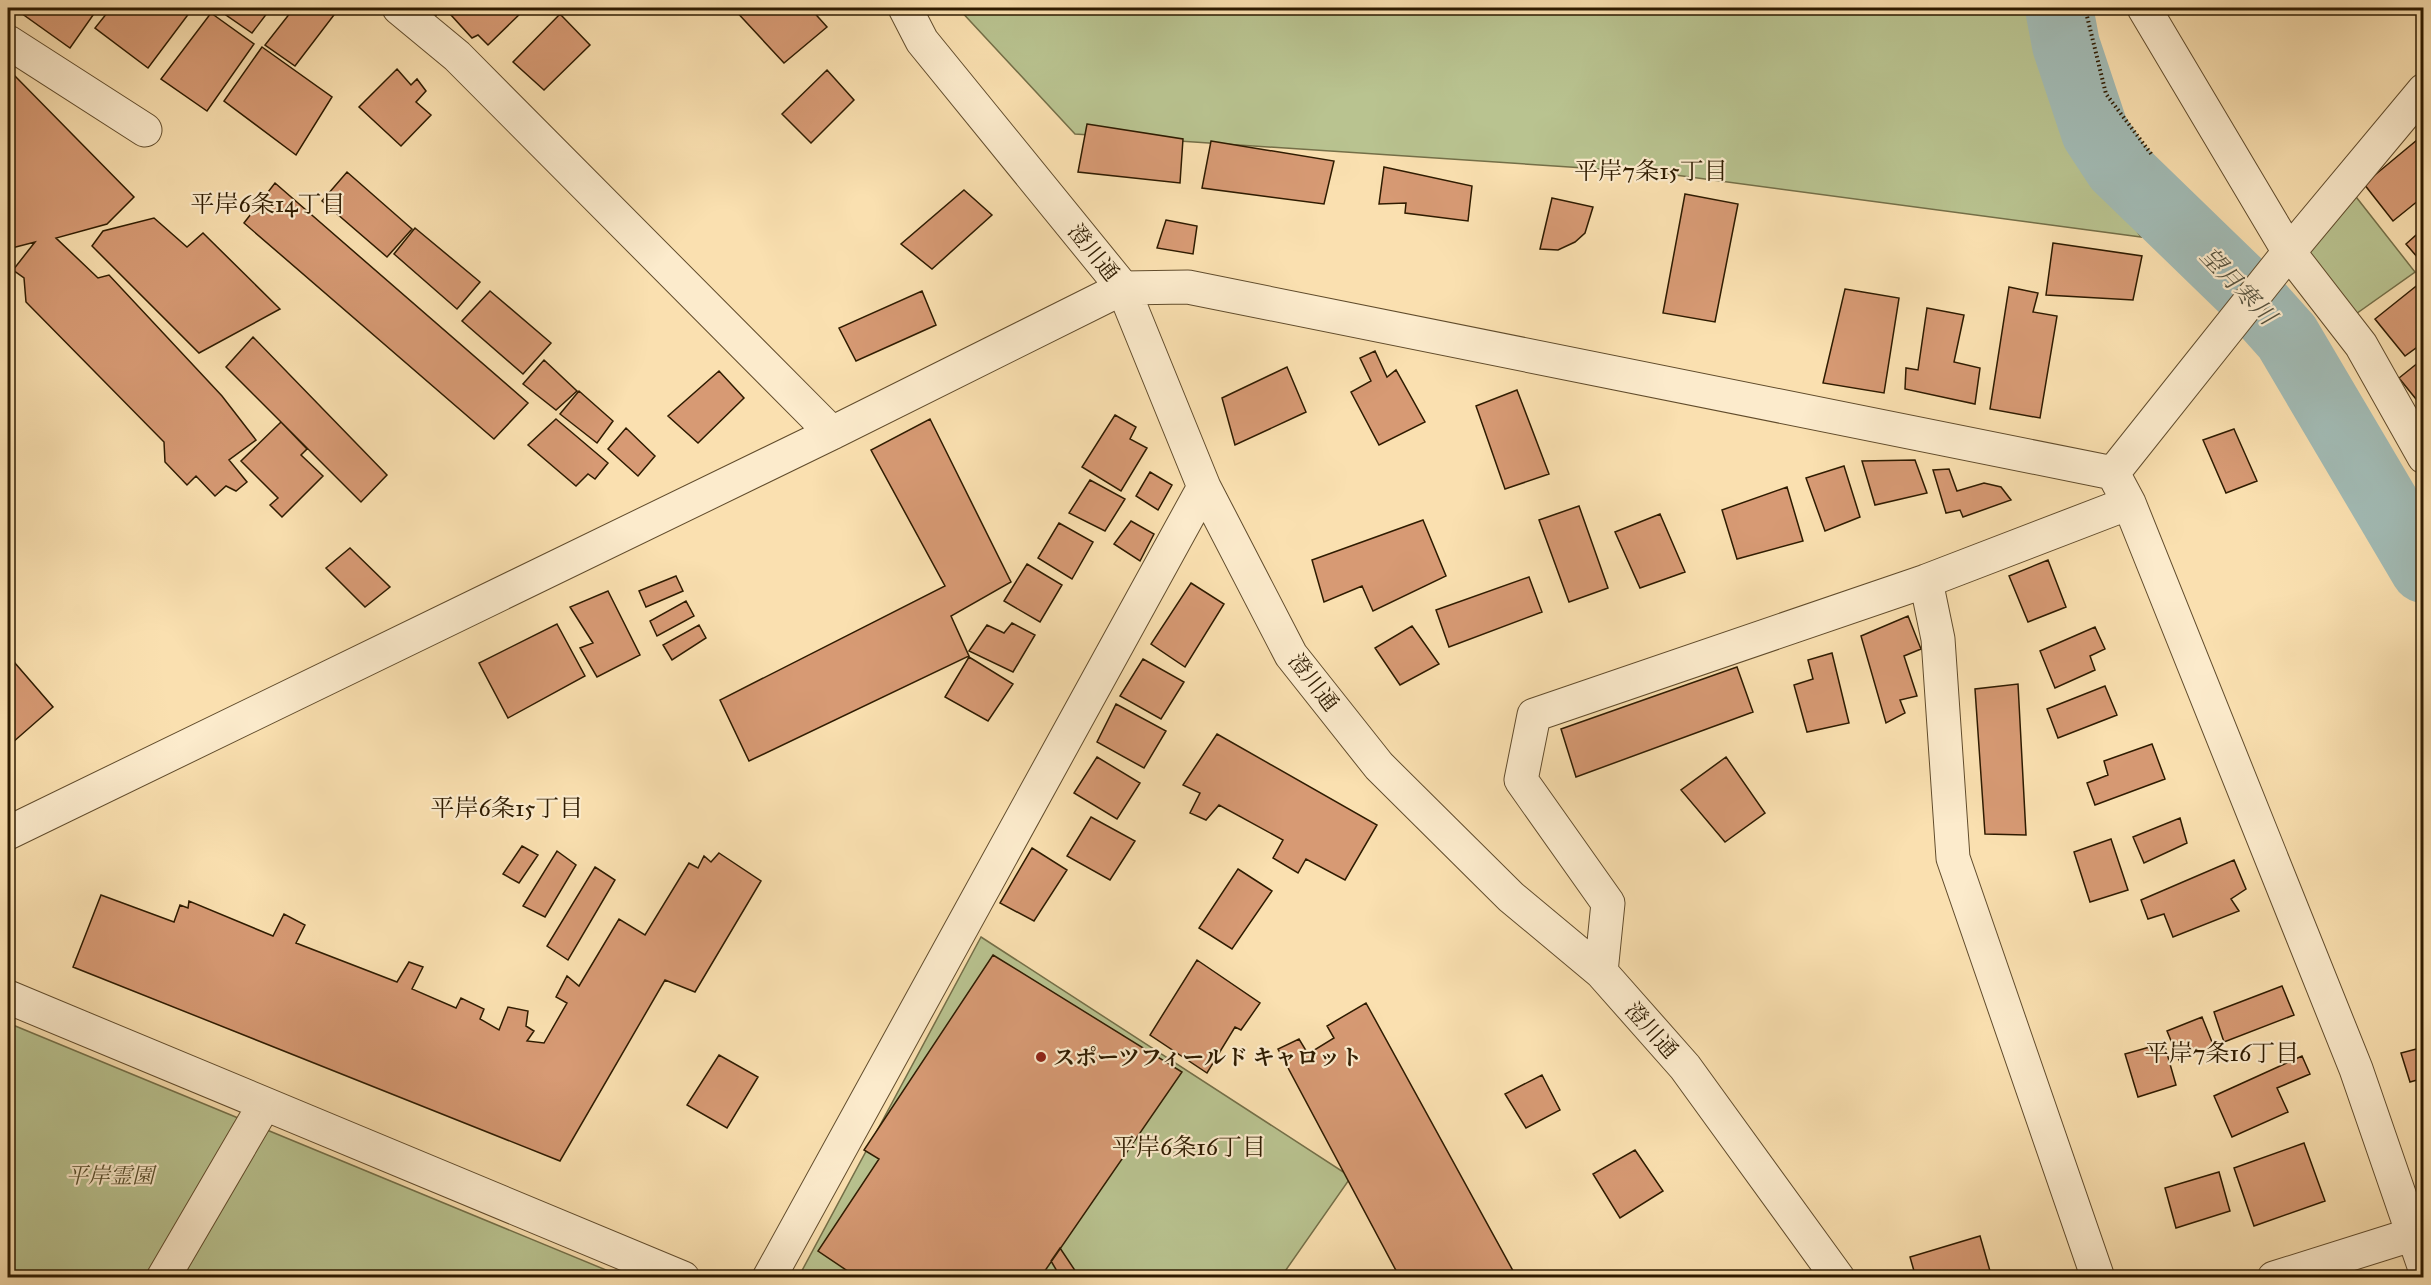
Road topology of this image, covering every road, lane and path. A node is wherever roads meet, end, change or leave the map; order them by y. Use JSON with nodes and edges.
{"nodes":[{"id":1,"x":399,"y":8,"type":"edge"},
{"id":2,"x":905,"y":8,"type":"edge"},
{"id":3,"x":2085,"y":8,"type":"edge"},
{"id":4,"x":2144,"y":8,"type":"edge"},
{"id":5,"x":8,"y":42,"type":"edge"},
{"id":6,"x":2423,"y":93,"type":"edge"},
{"id":7,"x":145,"y":130,"type":"dead end"},
{"id":8,"x":2152,"y":155,"type":"dead end"},
{"id":9,"x":2284,"y":259,"type":"junction"},
{"id":10,"x":1123,"y":288,"type":"junction"},
{"id":11,"x":832,"y":433,"type":"junction"},
{"id":12,"x":2424,"y":457,"type":"edge"},
{"id":13,"x":2113,"y":473,"type":"junction"},
{"id":14,"x":1204,"y":487,"type":"junction"},
{"id":15,"x":2129,"y":503,"type":"junction"},
{"id":16,"x":1926,"y":581,"type":"junction"},
{"id":17,"x":8,"y":833,"type":"edge"},
{"id":18,"x":1600,"y":972,"type":"junction"},
{"id":19,"x":8,"y":997,"type":"edge"},
{"id":20,"x":264,"y":1106,"type":"junction"},
{"id":21,"x":2414,"y":1234,"type":"junction"},
{"id":22,"x":2424,"y":1266,"type":"edge"},
{"id":23,"x":163,"y":1278,"type":"edge"},
{"id":24,"x":683,"y":1278,"type":"edge"},
{"id":25,"x":769,"y":1278,"type":"edge"},
{"id":26,"x":1838,"y":1278,"type":"edge"},
{"id":27,"x":2098,"y":1278,"type":"edge"},
{"id":28,"x":2274,"y":1278,"type":"edge"}],
"edges":[{"from":1,"to":11,"type":"street"},
{"from":2,"to":10,"type":"street","name":"澄川通"},
{"from":3,"to":8,"type":"path"},
{"from":4,"to":9,"type":"street"},
{"from":5,"to":7,"type":"street"},
{"from":6,"to":9,"type":"street"},
{"from":9,"to":12,"type":"street"},
{"from":9,"to":13,"type":"street"},
{"from":10,"to":11,"type":"street"},
{"from":10,"to":13,"type":"street"},
{"from":10,"to":14,"type":"street","name":"澄川通"},
{"from":11,"to":17,"type":"street"},
{"from":13,"to":15,"type":"street"},
{"from":14,"to":18,"type":"street","name":"澄川通"},
{"from":14,"to":25,"type":"street"},
{"from":15,"to":16,"type":"street"},
{"from":15,"to":21,"type":"street"},
{"from":16,"to":18,"type":"street"},
{"from":16,"to":27,"type":"street"},
{"from":18,"to":26,"type":"street","name":"澄川通"},
{"from":19,"to":20,"type":"street"},
{"from":20,"to":23,"type":"street"},
{"from":20,"to":24,"type":"street"},
{"from":21,"to":22,"type":"street"},
{"from":21,"to":28,"type":"street"}]}
